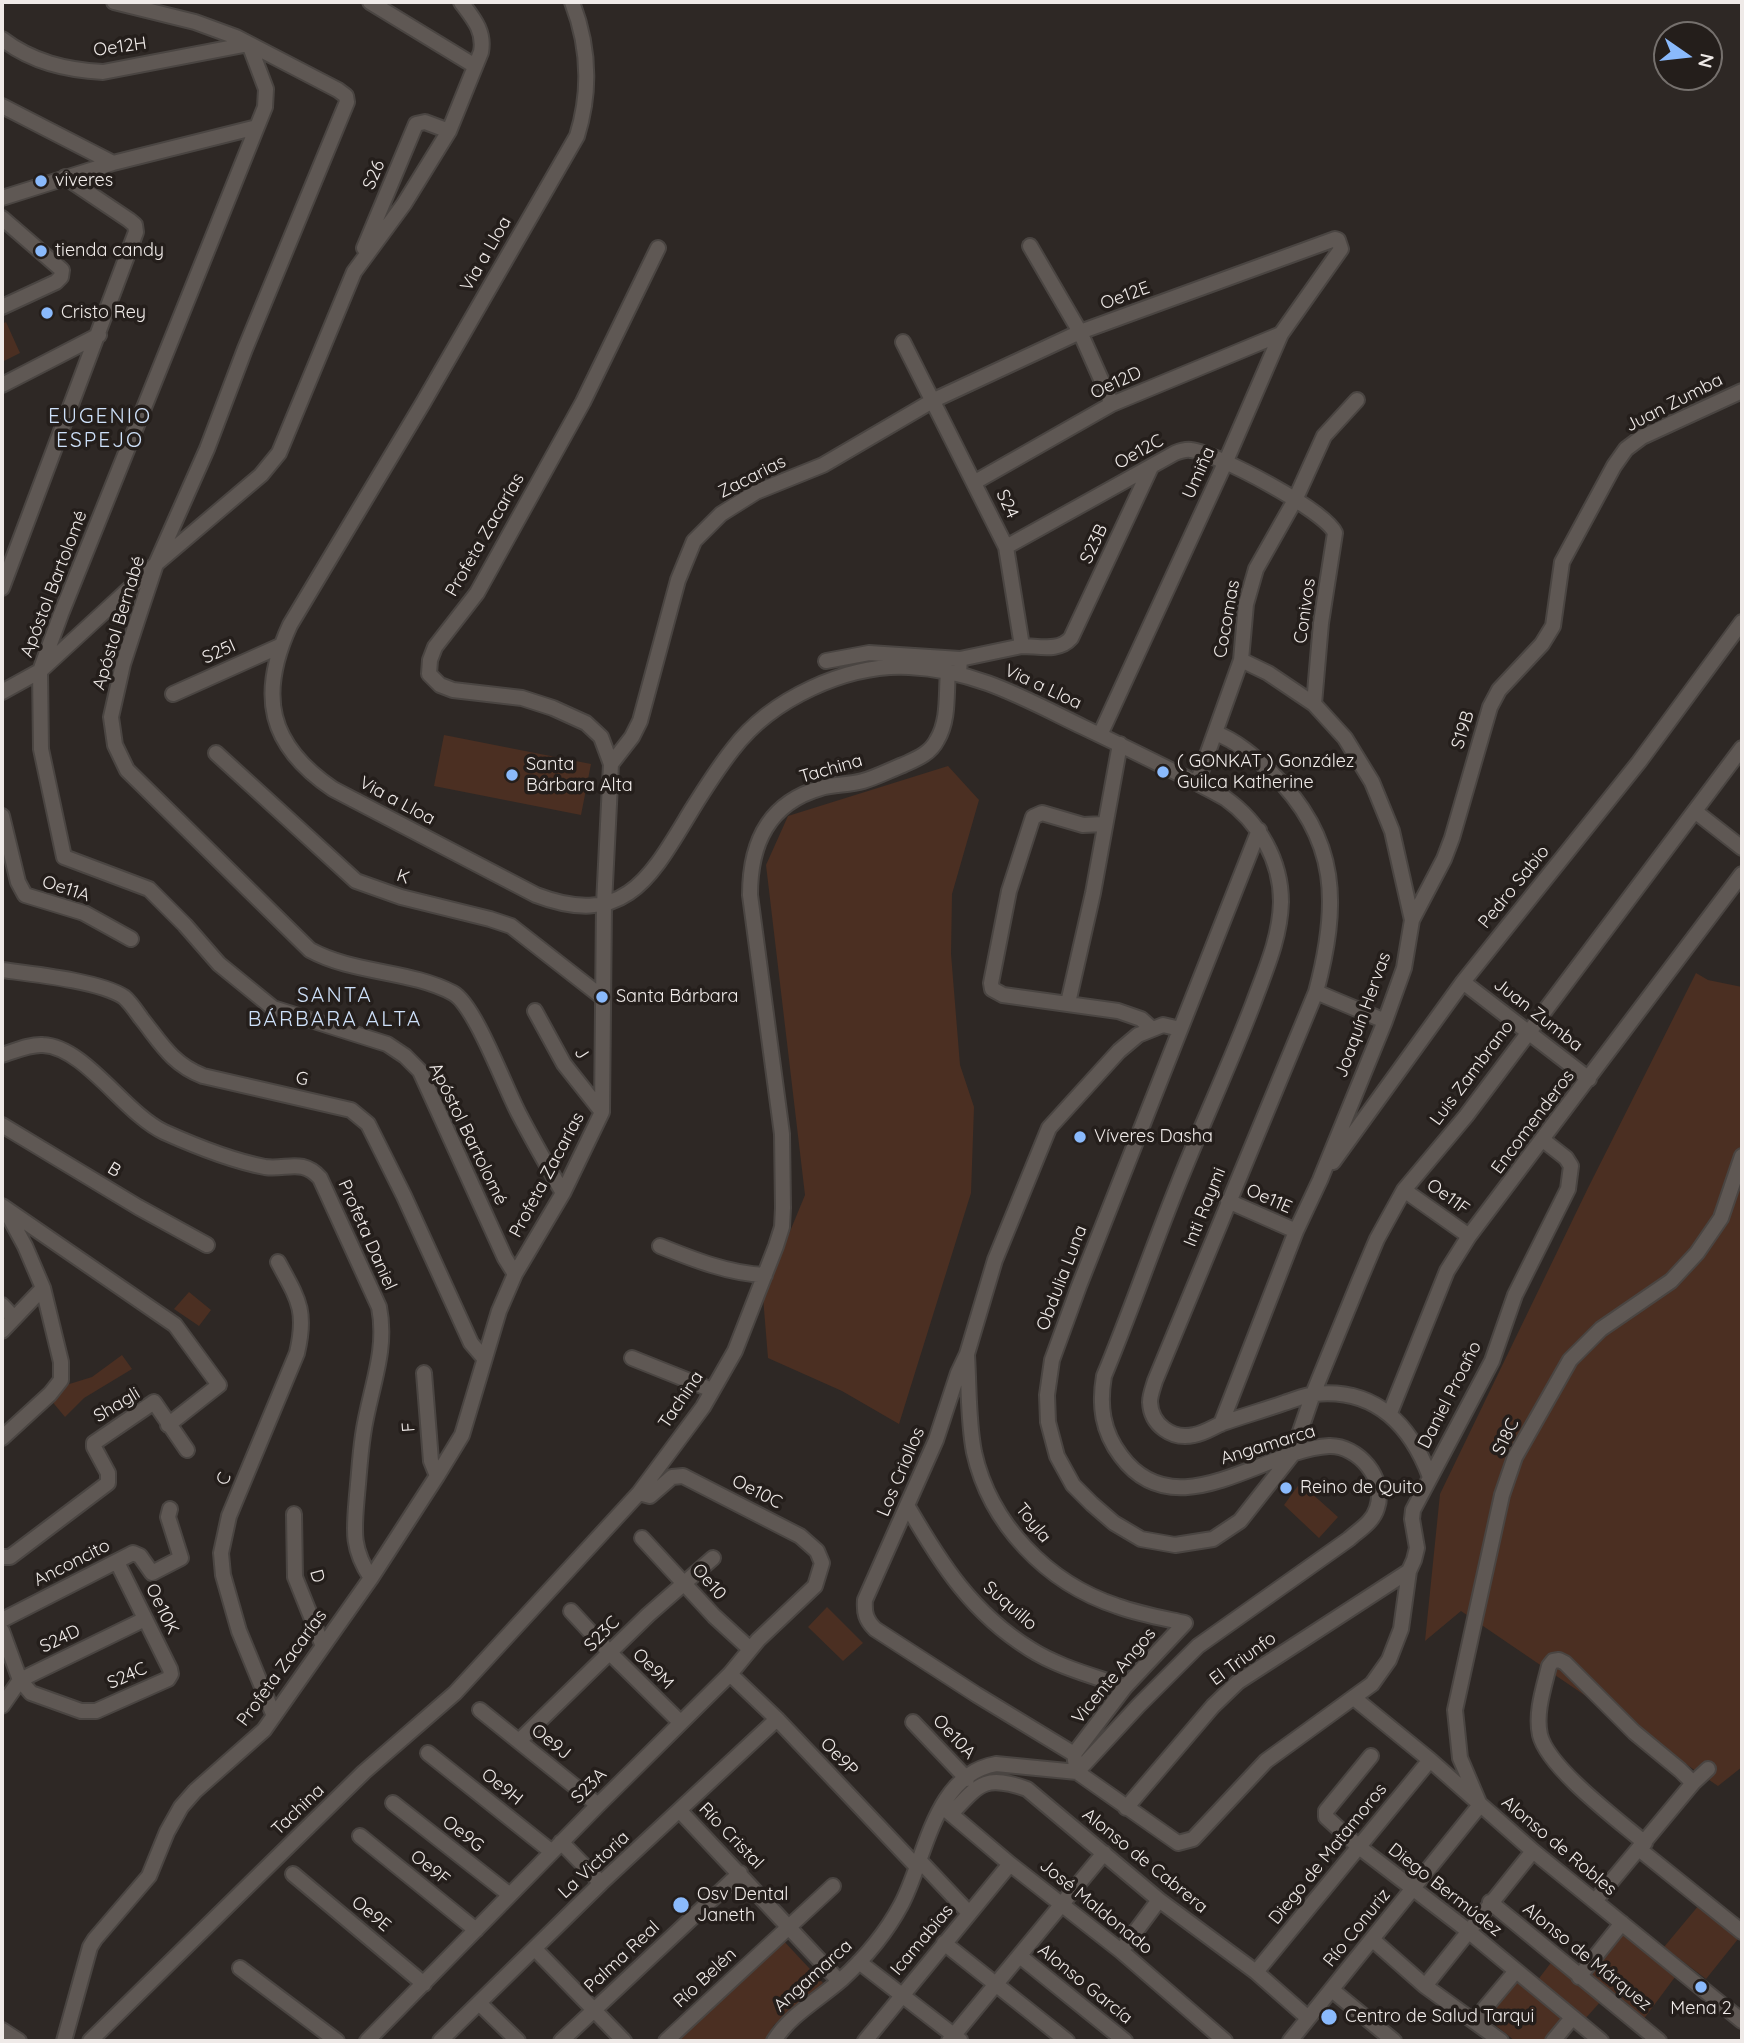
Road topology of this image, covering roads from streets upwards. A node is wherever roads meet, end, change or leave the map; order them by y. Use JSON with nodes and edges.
{"nodes":[{"id":1,"x":114,"y":2,"type":"edge"},
{"id":2,"x":370,"y":2,"type":"edge"},
{"id":3,"x":461,"y":2,"type":"edge"},
{"id":4,"x":572,"y":2,"type":"edge"},
{"id":5,"x":2,"y":40,"type":"edge"},
{"id":6,"x":249,"y":44,"type":"junction"},
{"id":7,"x":475,"y":66,"type":"junction"},
{"id":8,"x":2,"y":106,"type":"edge"},
{"id":9,"x":257,"y":127,"type":"junction"},
{"id":10,"x":449,"y":131,"type":"junction"},
{"id":11,"x":113,"y":163,"type":"junction"},
{"id":12,"x":65,"y":177,"type":"junction"},
{"id":13,"x":2,"y":198,"type":"edge"},
{"id":14,"x":2,"y":218,"type":"edge"},
{"id":15,"x":1335,"y":239,"type":"joint"},
{"id":16,"x":1030,"y":246,"type":"dead end"},
{"id":17,"x":658,"y":248,"type":"dead end"},
{"id":18,"x":354,"y":272,"type":"junction"},
{"id":19,"x":2,"y":307,"type":"edge"},
{"id":20,"x":1080,"y":332,"type":"junction"},
{"id":21,"x":1281,"y":334,"type":"junction"},
{"id":22,"x":99,"y":335,"type":"junction"},
{"id":23,"x":903,"y":341,"type":"dead end"},
{"id":24,"x":2,"y":385,"type":"edge"},
{"id":25,"x":1742,"y":391,"type":"edge"},
{"id":26,"x":934,"y":400,"type":"junction"},
{"id":27,"x":1357,"y":400,"type":"dead end"},
{"id":28,"x":1112,"y":404,"type":"junction"},
{"id":29,"x":1226,"y":461,"type":"junction"},
{"id":30,"x":1151,"y":467,"type":"junction"},
{"id":31,"x":975,"y":482,"type":"junction"},
{"id":32,"x":1295,"y":500,"type":"junction"},
{"id":33,"x":1332,"y":525,"type":"joint"},
{"id":34,"x":1006,"y":547,"type":"junction"},
{"id":35,"x":1562,"y":562,"type":"joint"},
{"id":36,"x":156,"y":564,"type":"junction"},
{"id":37,"x":2,"y":588,"type":"edge"},
{"id":38,"x":1742,"y":622,"type":"edge"},
{"id":39,"x":280,"y":646,"type":"junction"},
{"id":40,"x":1022,"y":646,"type":"junction"},
{"id":41,"x":1241,"y":660,"type":"junction"},
{"id":42,"x":826,"y":661,"type":"dead end"},
{"id":43,"x":956,"y":668,"type":"junction"},
{"id":44,"x":40,"y":671,"type":"junction"},
{"id":45,"x":2,"y":692,"type":"edge"},
{"id":46,"x":173,"y":694,"type":"dead end"},
{"id":47,"x":1314,"y":704,"type":"junction"},
{"id":48,"x":1215,"y":733,"type":"junction"},
{"id":49,"x":1100,"y":735,"type":"junction"},
{"id":50,"x":1121,"y":744,"type":"junction"},
{"id":51,"x":1742,"y":748,"type":"edge"},
{"id":52,"x":216,"y":753,"type":"dead end"},
{"id":53,"x":611,"y":764,"type":"junction"},
{"id":54,"x":1197,"y":783,"type":"junction"},
{"id":55,"x":1696,"y":812,"type":"junction"},
{"id":56,"x":2,"y":816,"type":"edge"},
{"id":57,"x":1104,"y":824,"type":"junction"},
{"id":58,"x":1259,"y":831,"type":"junction"},
{"id":59,"x":1742,"y":848,"type":"edge"},
{"id":60,"x":1742,"y":874,"type":"edge"},
{"id":61,"x":604,"y":904,"type":"junction"},
{"id":62,"x":1412,"y":920,"type":"junction"},
{"id":63,"x":131,"y":939,"type":"dead end"},
{"id":64,"x":2,"y":970,"type":"edge"},
{"id":65,"x":1463,"y":982,"type":"junction"},
{"id":66,"x":1316,"y":992,"type":"junction"},
{"id":67,"x":601,"y":997,"type":"junction"},
{"id":68,"x":1068,"y":1003,"type":"junction"},
{"id":69,"x":535,"y":1011,"type":"dead end"},
{"id":70,"x":1385,"y":1021,"type":"junction"},
{"id":71,"x":1151,"y":1028,"type":"junction"},
{"id":72,"x":1180,"y":1029,"type":"junction"},
{"id":73,"x":1527,"y":1033,"type":"junction"},
{"id":74,"x":2,"y":1055,"type":"edge"},
{"id":75,"x":1589,"y":1079,"type":"junction"},
{"id":76,"x":602,"y":1112,"type":"junction"},
{"id":77,"x":2,"y":1125,"type":"edge"},
{"id":78,"x":1543,"y":1140,"type":"junction"},
{"id":79,"x":1742,"y":1156,"type":"edge"},
{"id":80,"x":1320,"y":1180,"type":"junction"},
{"id":81,"x":1404,"y":1190,"type":"junction"},
{"id":82,"x":563,"y":1194,"type":"junction"},
{"id":83,"x":1228,"y":1201,"type":"junction"},
{"id":84,"x":2,"y":1207,"type":"edge"},
{"id":85,"x":1296,"y":1231,"type":"junction"},
{"id":86,"x":1469,"y":1236,"type":"junction"},
{"id":87,"x":207,"y":1245,"type":"dead end"},
{"id":88,"x":660,"y":1246,"type":"dead end"},
{"id":89,"x":278,"y":1262,"type":"dead end"},
{"id":90,"x":515,"y":1273,"type":"junction"},
{"id":91,"x":765,"y":1275,"type":"junction"},
{"id":92,"x":43,"y":1288,"type":"junction"},
{"id":93,"x":2,"y":1305,"type":"edge"},
{"id":94,"x":14,"y":1318,"type":"junction"},
{"id":95,"x":2,"y":1331,"type":"edge"},
{"id":96,"x":967,"y":1354,"type":"junction"},
{"id":97,"x":483,"y":1357,"type":"junction"},
{"id":98,"x":632,"y":1358,"type":"dead end"},
{"id":99,"x":425,"y":1373,"type":"dead end"},
{"id":100,"x":712,"y":1390,"type":"junction"},
{"id":101,"x":1313,"y":1394,"type":"junction"},
{"id":102,"x":1390,"y":1413,"type":"junction"},
{"id":103,"x":1221,"y":1424,"type":"junction"},
{"id":104,"x":168,"y":1425,"type":"junction"},
{"id":105,"x":2,"y":1438,"type":"edge"},
{"id":106,"x":187,"y":1450,"type":"dead end"},
{"id":107,"x":1292,"y":1455,"type":"junction"},
{"id":108,"x":437,"y":1476,"type":"junction"},
{"id":109,"x":1430,"y":1477,"type":"junction"},
{"id":110,"x":639,"y":1493,"type":"junction"},
{"id":111,"x":908,"y":1507,"type":"junction"},
{"id":112,"x":170,"y":1509,"type":"dead end"},
{"id":113,"x":294,"y":1514,"type":"dead end"},
{"id":114,"x":642,"y":1538,"type":"dead end"},
{"id":115,"x":817,"y":1551,"type":"joint"},
{"id":116,"x":2,"y":1557,"type":"edge"},
{"id":117,"x":713,"y":1558,"type":"dead end"},
{"id":118,"x":117,"y":1562,"type":"junction"},
{"id":119,"x":1409,"y":1571,"type":"junction"},
{"id":120,"x":371,"y":1578,"type":"junction"},
{"id":121,"x":684,"y":1582,"type":"junction"},
{"id":122,"x":571,"y":1611,"type":"dead end"},
{"id":123,"x":145,"y":1619,"type":"junction"},
{"id":124,"x":2,"y":1620,"type":"edge"},
{"id":125,"x":1185,"y":1623,"type":"joint"},
{"id":126,"x":2,"y":1630,"type":"edge"},
{"id":127,"x":322,"y":1644,"type":"junction"},
{"id":128,"x":750,"y":1649,"type":"junction"},
{"id":129,"x":610,"y":1653,"type":"junction"},
{"id":130,"x":171,"y":1674,"type":"joint"},
{"id":131,"x":730,"y":1674,"type":"junction"},
{"id":132,"x":20,"y":1680,"type":"junction"},
{"id":133,"x":1125,"y":1687,"type":"junction"},
{"id":134,"x":1354,"y":1698,"type":"junction"},
{"id":135,"x":2,"y":1706,"type":"edge"},
{"id":136,"x":480,"y":1710,"type":"dead end"},
{"id":137,"x":274,"y":1716,"type":"junction"},
{"id":138,"x":777,"y":1719,"type":"junction"},
{"id":139,"x":680,"y":1722,"type":"junction"},
{"id":140,"x":913,"y":1722,"type":"dead end"},
{"id":141,"x":519,"y":1741,"type":"junction"},
{"id":142,"x":428,"y":1753,"type":"dead end"},
{"id":143,"x":1074,"y":1754,"type":"junction"},
{"id":144,"x":1371,"y":1756,"type":"dead end"},
{"id":145,"x":1430,"y":1760,"type":"junction"},
{"id":146,"x":1708,"y":1769,"type":"dead end"},
{"id":147,"x":1077,"y":1772,"type":"junction"},
{"id":148,"x":967,"y":1779,"type":"junction"},
{"id":149,"x":1693,"y":1783,"type":"junction"},
{"id":150,"x":393,"y":1803,"type":"dead end"},
{"id":151,"x":598,"y":1805,"type":"junction"},
{"id":152,"x":1480,"y":1805,"type":"junction"},
{"id":153,"x":1126,"y":1808,"type":"junction"},
{"id":154,"x":946,"y":1810,"type":"junction"},
{"id":155,"x":681,"y":1811,"type":"junction"},
{"id":156,"x":360,"y":1836,"type":"dead end"},
{"id":157,"x":1642,"y":1846,"type":"junction"},
{"id":158,"x":556,"y":1847,"type":"junction"},
{"id":159,"x":1359,"y":1847,"type":"junction"},
{"id":160,"x":1533,"y":1851,"type":"junction"},
{"id":161,"x":1104,"y":1853,"type":"junction"},
{"id":162,"x":1010,"y":1864,"type":"junction"},
{"id":163,"x":919,"y":1865,"type":"junction"},
{"id":164,"x":740,"y":1873,"type":"junction"},
{"id":165,"x":293,"y":1874,"type":"dead end"},
{"id":166,"x":601,"y":1883,"type":"junction"},
{"id":167,"x":833,"y":1886,"type":"dead end"},
{"id":168,"x":1414,"y":1889,"type":"junction"},
{"id":169,"x":510,"y":1895,"type":"junction"},
{"id":170,"x":1159,"y":1900,"type":"junction"},
{"id":171,"x":1595,"y":1901,"type":"junction"},
{"id":172,"x":1490,"y":1902,"type":"junction"},
{"id":173,"x":1063,"y":1904,"type":"junction"},
{"id":174,"x":970,"y":1913,"type":"junction"},
{"id":175,"x":1622,"y":1923,"type":"junction"},
{"id":176,"x":789,"y":1926,"type":"junction"},
{"id":177,"x":476,"y":1930,"type":"junction"},
{"id":178,"x":1467,"y":1930,"type":"junction"},
{"id":179,"x":1742,"y":1932,"type":"edge"},
{"id":180,"x":1373,"y":1940,"type":"junction"},
{"id":181,"x":944,"y":1943,"type":"junction"},
{"id":182,"x":535,"y":1949,"type":"junction"},
{"id":183,"x":1121,"y":1951,"type":"junction"},
{"id":184,"x":1021,"y":1957,"type":"junction"},
{"id":185,"x":859,"y":1962,"type":"junction"},
{"id":186,"x":240,"y":1968,"type":"dead end"},
{"id":187,"x":1516,"y":1971,"type":"junction"},
{"id":188,"x":1256,"y":1972,"type":"junction"},
{"id":189,"x":1579,"y":1977,"type":"junction"},
{"id":190,"x":839,"y":1982,"type":"junction"},
{"id":191,"x":424,"y":1984,"type":"junction"},
{"id":192,"x":997,"y":1985,"type":"junction"},
{"id":193,"x":1425,"y":1986,"type":"junction"},
{"id":194,"x":1332,"y":1990,"type":"junction"},
{"id":195,"x":901,"y":1996,"type":"junction"},
{"id":196,"x":480,"y":2003,"type":"junction"},
{"id":197,"x":593,"y":2009,"type":"junction"},
{"id":198,"x":1308,"y":2018,"type":"junction"},
{"id":199,"x":1572,"y":2018,"type":"junction"},
{"id":200,"x":1474,"y":2021,"type":"junction"},
{"id":201,"x":1742,"y":2021,"type":"edge"},
{"id":202,"x":2,"y":2030,"type":"edge"},
{"id":203,"x":955,"y":2039,"type":"edge"},
{"id":204,"x":19,"y":2041,"type":"edge"},
{"id":205,"x":64,"y":2041,"type":"edge"},
{"id":206,"x":90,"y":2041,"type":"edge"},
{"id":207,"x":337,"y":2041,"type":"edge"},
{"id":208,"x":367,"y":2041,"type":"edge"},
{"id":209,"x":440,"y":2041,"type":"edge"},
{"id":210,"x":518,"y":2041,"type":"edge"},
{"id":211,"x":561,"y":2041,"type":"edge"},
{"id":212,"x":625,"y":2041,"type":"edge"},
{"id":213,"x":666,"y":2041,"type":"edge"},
{"id":214,"x":774,"y":2041,"type":"edge"},
{"id":215,"x":865,"y":2041,"type":"edge"},
{"id":216,"x":1067,"y":2041,"type":"edge"},
{"id":217,"x":1125,"y":2041,"type":"edge"},
{"id":218,"x":1225,"y":2041,"type":"edge"},
{"id":219,"x":1290,"y":2041,"type":"edge"},
{"id":220,"x":1394,"y":2041,"type":"edge"},
{"id":221,"x":1501,"y":2041,"type":"edge"},
{"id":222,"x":1553,"y":2041,"type":"edge"},
{"id":223,"x":1601,"y":2041,"type":"edge"},
{"id":224,"x":1659,"y":2041,"type":"edge"}],
"edges":[{"from":1,"to":6,"type":"street"},
{"from":2,"to":7,"type":"street"},
{"from":3,"to":7,"type":"street"},
{"from":4,"to":39,"type":"street","name":"Via a Lloa"},
{"from":5,"to":6,"type":"street","name":"Oe12H"},
{"from":6,"to":9,"type":"street","name":"Apóstol Bartolomé"},
{"from":6,"to":36,"type":"street","name":"Apóstol Bernabé"},
{"from":7,"to":10,"type":"street"},
{"from":8,"to":11,"type":"street"},
{"from":9,"to":11,"type":"street"},
{"from":9,"to":44,"type":"street","name":"Apóstol Bartolomé"},
{"from":10,"to":18,"type":"street"},
{"from":10,"to":18,"type":"street","name":"S26"},
{"from":11,"to":12,"type":"street"},
{"from":12,"to":13,"type":"street"},
{"from":12,"to":22,"type":"street"},
{"from":14,"to":19,"type":"street"},
{"from":15,"to":20,"type":"street","name":"Oe12E"},
{"from":15,"to":21,"type":"street","name":"Umiña"},
{"from":16,"to":20,"type":"street"},
{"from":17,"to":53,"type":"street","name":"Profeta Zacarías"},
{"from":18,"to":36,"type":"street"},
{"from":20,"to":26,"type":"street","name":"Oe12E"},
{"from":20,"to":28,"type":"street"},
{"from":21,"to":28,"type":"street","name":"Oe12D"},
{"from":21,"to":29,"type":"street","name":"Umiña"},
{"from":22,"to":24,"type":"street"},
{"from":22,"to":37,"type":"street"},
{"from":23,"to":26,"type":"street","name":"S24"},
{"from":25,"to":35,"type":"street","name":"Juan Zumba"},
{"from":26,"to":31,"type":"street","name":"S24"},
{"from":26,"to":53,"type":"street","name":"Zacarias"},
{"from":27,"to":32,"type":"street","name":"Cocomas"},
{"from":28,"to":31,"type":"street","name":"Oe12D"},
{"from":29,"to":30,"type":"street","name":"Oe12C"},
{"from":29,"to":32,"type":"street","name":"Oe12C"},
{"from":29,"to":49,"type":"street","name":"Umiña"},
{"from":30,"to":34,"type":"street","name":"Oe12C"},
{"from":30,"to":40,"type":"street","name":"S23B"},
{"from":31,"to":34,"type":"street","name":"S24"},
{"from":32,"to":33,"type":"street","name":"Oe12C"},
{"from":32,"to":41,"type":"street","name":"Cocomas"},
{"from":33,"to":47,"type":"street","name":"Conivos"},
{"from":34,"to":40,"type":"street","name":"S24"},
{"from":35,"to":62,"type":"street","name":"S19B"},
{"from":36,"to":44,"type":"street"},
{"from":36,"to":82,"type":"street","name":"Apóstol Bernabé"},
{"from":38,"to":65,"type":"street","name":"Pedro Sabio"},
{"from":39,"to":46,"type":"street","name":"S25I"},
{"from":39,"to":61,"type":"street","name":"Via a Lloa"},
{"from":40,"to":43,"type":"street"},
{"from":41,"to":47,"type":"street","name":"Joaquín Hervas"},
{"from":41,"to":48,"type":"street","name":"Cocomas"},
{"from":42,"to":43,"type":"street"},
{"from":43,"to":49,"type":"street","name":"Via a Lloa"},
{"from":43,"to":61,"type":"street","name":"Via a Lloa"},
{"from":43,"to":91,"type":"street","name":"Tachina"},
{"from":44,"to":45,"type":"street"},
{"from":44,"to":90,"type":"street","name":"Apóstol Bartolomé"},
{"from":47,"to":62,"type":"street","name":"Joaquín Hervas"},
{"from":48,"to":54,"type":"street","name":"Cocomas"},
{"from":48,"to":66,"type":"street","name":"Inti Raymi"},
{"from":49,"to":50,"type":"street","name":"Via a Lloa"},
{"from":50,"to":54,"type":"street","name":"Via a Lloa"},
{"from":50,"to":57,"type":"street"},
{"from":51,"to":55,"type":"street","name":"Luis Zambrano"},
{"from":52,"to":67,"type":"street","name":"K"},
{"from":53,"to":61,"type":"street","name":"Profeta Zacarías"},
{"from":54,"to":58,"type":"street","name":"Angamarca"},
{"from":55,"to":59,"type":"street"},
{"from":55,"to":73,"type":"street","name":"Luis Zambrano"},
{"from":56,"to":63,"type":"street","name":"Oe11A"},
{"from":57,"to":68,"type":"street"},
{"from":57,"to":68,"type":"street"},
{"from":58,"to":72,"type":"street","name":"Obdulia Luna"},
{"from":58,"to":107,"type":"street","name":"Angamarca"},
{"from":60,"to":75,"type":"street","name":"Encomenderos"},
{"from":61,"to":67,"type":"street","name":"Profeta Zacarías"},
{"from":62,"to":70,"type":"street","name":"Joaquín Hervas"},
{"from":64,"to":97,"type":"street","name":"G"},
{"from":65,"to":73,"type":"street","name":"Juan Zumba"},
{"from":65,"to":80,"type":"street","name":"Pedro Sabio"},
{"from":66,"to":70,"type":"street"},
{"from":66,"to":83,"type":"street","name":"Inti Raymi"},
{"from":67,"to":76,"type":"street","name":"Profeta Zacarías"},
{"from":68,"to":71,"type":"street"},
{"from":69,"to":76,"type":"street","name":"J"},
{"from":70,"to":80,"type":"street","name":"Joaquín Hervas"},
{"from":71,"to":72,"type":"street"},
{"from":71,"to":96,"type":"street","name":"Los Criollos"},
{"from":72,"to":107,"type":"street","name":"Obdulia Luna"},
{"from":73,"to":75,"type":"street","name":"Juan Zumba"},
{"from":73,"to":81,"type":"street","name":"Luis Zambrano"},
{"from":74,"to":120,"type":"street","name":"Profeta Daniel"},
{"from":75,"to":78,"type":"street","name":"Encomenderos"},
{"from":76,"to":82,"type":"street","name":"Profeta Zacarías"},
{"from":77,"to":87,"type":"street","name":"B"},
{"from":78,"to":86,"type":"street","name":"Encomenderos"},
{"from":78,"to":109,"type":"street","name":"Daniel Proaño"},
{"from":79,"to":152,"type":"street","name":"S18C"},
{"from":80,"to":85,"type":"street","name":"Joaquín Hervas"},
{"from":81,"to":86,"type":"street","name":"Oe11F"},
{"from":81,"to":101,"type":"street","name":"Luis Zambrano"},
{"from":82,"to":90,"type":"street","name":"Profeta Zacarías"},
{"from":83,"to":85,"type":"street","name":"Oe11E"},
{"from":83,"to":103,"type":"street","name":"Inti Raymi"},
{"from":84,"to":92,"type":"street"},
{"from":84,"to":104,"type":"street"},
{"from":85,"to":103,"type":"street","name":"Joaquín Hervas"},
{"from":86,"to":102,"type":"street","name":"Encomenderos"},
{"from":88,"to":91,"type":"street"},
{"from":89,"to":137,"type":"street","name":"C"},
{"from":90,"to":97,"type":"street","name":"Profeta Zacarías"},
{"from":91,"to":100,"type":"street","name":"Tachina"},
{"from":92,"to":94,"type":"street"},
{"from":92,"to":105,"type":"street"},
{"from":93,"to":94,"type":"street"},
{"from":94,"to":95,"type":"street"},
{"from":96,"to":111,"type":"street","name":"Los Criollos"},
{"from":96,"to":125,"type":"street","name":"Toyla"},
{"from":97,"to":108,"type":"street","name":"Profeta Zacarías"},
{"from":98,"to":100,"type":"street"},
{"from":99,"to":108,"type":"street","name":"F"},
{"from":100,"to":110,"type":"street","name":"Tachina"},
{"from":101,"to":102,"type":"street","name":"Inti Raymi"},
{"from":101,"to":103,"type":"street","name":"Inti Raymi"},
{"from":101,"to":107,"type":"street","name":"Luis Zambrano"},
{"from":102,"to":109,"type":"street","name":"Inti Raymi"},
{"from":104,"to":106,"type":"street","name":"Shagli"},
{"from":104,"to":116,"type":"street","name":"Shagli"},
{"from":107,"to":147,"type":"street","name":"Angamarca"},
{"from":108,"to":120,"type":"street","name":"Profeta Zacarías"},
{"from":109,"to":119,"type":"street","name":"Daniel Proaño"},
{"from":110,"to":115,"type":"street","name":"Oe10C"},
{"from":110,"to":206,"type":"street","name":"Tachina"},
{"from":111,"to":133,"type":"street","name":"Suquillo"},
{"from":111,"to":143,"type":"street","name":"Los Criollos"},
{"from":112,"to":118,"type":"street","name":"Anconcito"},
{"from":113,"to":127,"type":"street","name":"D"},
{"from":114,"to":121,"type":"street","name":"Oe10"},
{"from":115,"to":128,"type":"street","name":"S23A"},
{"from":117,"to":121,"type":"street","name":"S23C"},
{"from":118,"to":123,"type":"street","name":"Oe10K"},
{"from":118,"to":124,"type":"street","name":"Anconcito"},
{"from":119,"to":134,"type":"street","name":"Daniel Proaño"},
{"from":119,"to":153,"type":"street","name":"El Triunfo"},
{"from":120,"to":127,"type":"street","name":"Profeta Zacarías"},
{"from":121,"to":128,"type":"street","name":"Oe10"},
{"from":121,"to":129,"type":"street","name":"S23C"},
{"from":122,"to":129,"type":"street","name":"Oe9M"},
{"from":123,"to":130,"type":"street","name":"Oe10K"},
{"from":123,"to":132,"type":"street","name":"S24D"},
{"from":125,"to":133,"type":"street","name":"Vicente Angos"},
{"from":126,"to":132,"type":"street"},
{"from":127,"to":137,"type":"street","name":"Profeta Zacarías"},
{"from":128,"to":131,"type":"street","name":"S23A"},
{"from":129,"to":139,"type":"street","name":"Oe9M"},
{"from":129,"to":141,"type":"street","name":"S23C"},
{"from":130,"to":132,"type":"street","name":"S24C"},
{"from":131,"to":138,"type":"street","name":"Oe9P"},
{"from":131,"to":139,"type":"street","name":"S23A"},
{"from":132,"to":135,"type":"street","name":"S24D"},
{"from":133,"to":143,"type":"street","name":"Vicente Angos"},
{"from":134,"to":145,"type":"street","name":"Alonso de Robles"},
{"from":134,"to":153,"type":"street","name":"Daniel Proaño"},
{"from":136,"to":141,"type":"street","name":"Oe9J"},
{"from":137,"to":205,"type":"street","name":"Profeta Zacarías"},
{"from":138,"to":155,"type":"street","name":"La Victoria"},
{"from":138,"to":163,"type":"street","name":"Oe9P"},
{"from":139,"to":151,"type":"street","name":"S23A"},
{"from":140,"to":148,"type":"street","name":"Oe10A"},
{"from":141,"to":151,"type":"street","name":"Oe9J"},
{"from":142,"to":158,"type":"street","name":"Oe9H"},
{"from":143,"to":147,"type":"street"},
{"from":144,"to":159,"type":"street","name":"Diego Bermúdez"},
{"from":145,"to":152,"type":"street","name":"Alonso de Robles"},
{"from":145,"to":159,"type":"street","name":"Diego de Matamoros"},
{"from":146,"to":149,"type":"street"},
{"from":147,"to":148,"type":"street","name":"Angamarca"},
{"from":147,"to":153,"type":"street"},
{"from":148,"to":154,"type":"street","name":"Angamarca"},
{"from":149,"to":157,"type":"street"},
{"from":149,"to":157,"type":"street"},
{"from":150,"to":169,"type":"street","name":"Oe9G"},
{"from":151,"to":158,"type":"street","name":"S23A"},
{"from":152,"to":160,"type":"street","name":"Alonso de Robles"},
{"from":152,"to":168,"type":"street","name":"Río Conuriz"},
{"from":154,"to":161,"type":"street","name":"Alonso de Cabrera"},
{"from":154,"to":162,"type":"street","name":"José Maldonado"},
{"from":154,"to":163,"type":"street","name":"Angamarca"},
{"from":155,"to":164,"type":"street","name":"Río Cristal"},
{"from":155,"to":166,"type":"street","name":"La Victoria"},
{"from":156,"to":177,"type":"street","name":"Oe9F"},
{"from":157,"to":171,"type":"street"},
{"from":157,"to":179,"type":"street"},
{"from":158,"to":166,"type":"street","name":"Oe9H"},
{"from":158,"to":169,"type":"street","name":"S23A"},
{"from":159,"to":168,"type":"street","name":"Diego Bermúdez"},
{"from":159,"to":188,"type":"street","name":"Diego de Matamoros"},
{"from":160,"to":171,"type":"street","name":"Alonso de Robles"},
{"from":160,"to":172,"type":"street"},
{"from":161,"to":170,"type":"street","name":"Alonso de Cabrera"},
{"from":161,"to":173,"type":"street"},
{"from":162,"to":173,"type":"street","name":"José Maldonado"},
{"from":162,"to":174,"type":"street","name":"Icamabias"},
{"from":163,"to":174,"type":"street","name":"Oe9P"},
{"from":163,"to":185,"type":"street","name":"Angamarca"},
{"from":164,"to":176,"type":"street","name":"Río Cristal"},
{"from":164,"to":197,"type":"street","name":"Palma Real"},
{"from":165,"to":191,"type":"street","name":"Oe9E"},
{"from":166,"to":182,"type":"street","name":"La Victoria"},
{"from":167,"to":176,"type":"street","name":"Río Belén"},
{"from":168,"to":178,"type":"street","name":"Diego Bermúdez"},
{"from":168,"to":180,"type":"street","name":"Río Conuriz"},
{"from":169,"to":177,"type":"street","name":"S23A"},
{"from":170,"to":183,"type":"street"},
{"from":170,"to":188,"type":"street","name":"Alonso de Cabrera"},
{"from":171,"to":175,"type":"street","name":"Alonso de Robles"},
{"from":172,"to":178,"type":"street"},
{"from":172,"to":189,"type":"street","name":"Alonso de Márquez"},
{"from":173,"to":183,"type":"street","name":"José Maldonado"},
{"from":173,"to":184,"type":"street"},
{"from":174,"to":181,"type":"street","name":"Icamabias"},
{"from":175,"to":189,"type":"street"},
{"from":175,"to":201,"type":"street","name":"Alonso de Robles"},
{"from":176,"to":190,"type":"street","name":"Río Cristal"},
{"from":176,"to":213,"type":"street","name":"Río Belén"},
{"from":177,"to":191,"type":"street","name":"S23A"},
{"from":178,"to":187,"type":"street","name":"Diego Bermúdez"},
{"from":178,"to":193,"type":"street"},
{"from":180,"to":193,"type":"street"},
{"from":180,"to":194,"type":"street","name":"Río Conuriz"},
{"from":181,"to":192,"type":"street"},
{"from":181,"to":195,"type":"street","name":"Icamabias"},
{"from":182,"to":196,"type":"street","name":"La Victoria"},
{"from":182,"to":197,"type":"street"},
{"from":183,"to":218,"type":"street","name":"José Maldonado"},
{"from":184,"to":192,"type":"street"},
{"from":184,"to":217,"type":"street","name":"Alonso García"},
{"from":185,"to":190,"type":"street","name":"Angamarca"},
{"from":185,"to":195,"type":"street"},
{"from":186,"to":207,"type":"street"},
{"from":187,"to":199,"type":"street","name":"Diego Bermúdez"},
{"from":187,"to":200,"type":"street"},
{"from":188,"to":198,"type":"street","name":"Alonso de Cabrera"},
{"from":189,"to":224,"type":"street","name":"Alonso de Márquez"},
{"from":190,"to":214,"type":"street","name":"Angamarca"},
{"from":191,"to":208,"type":"street","name":"S23A"},
{"from":192,"to":203,"type":"street"},
{"from":192,"to":216,"type":"street"},
{"from":193,"to":200,"type":"street"},
{"from":194,"to":198,"type":"street","name":"Río Conuriz"},
{"from":194,"to":220,"type":"street"},
{"from":195,"to":203,"type":"street"},
{"from":195,"to":215,"type":"street","name":"Icamabias"},
{"from":196,"to":209,"type":"street","name":"La Victoria"},
{"from":196,"to":210,"type":"street"},
{"from":197,"to":211,"type":"street","name":"Palma Real"},
{"from":197,"to":212,"type":"street"},
{"from":198,"to":219,"type":"street","name":"Río Conuriz"},
{"from":199,"to":222,"type":"street"},
{"from":199,"to":223,"type":"street","name":"Diego Bermúdez"},
{"from":200,"to":221,"type":"street"},
{"from":202,"to":204,"type":"street"}]}
